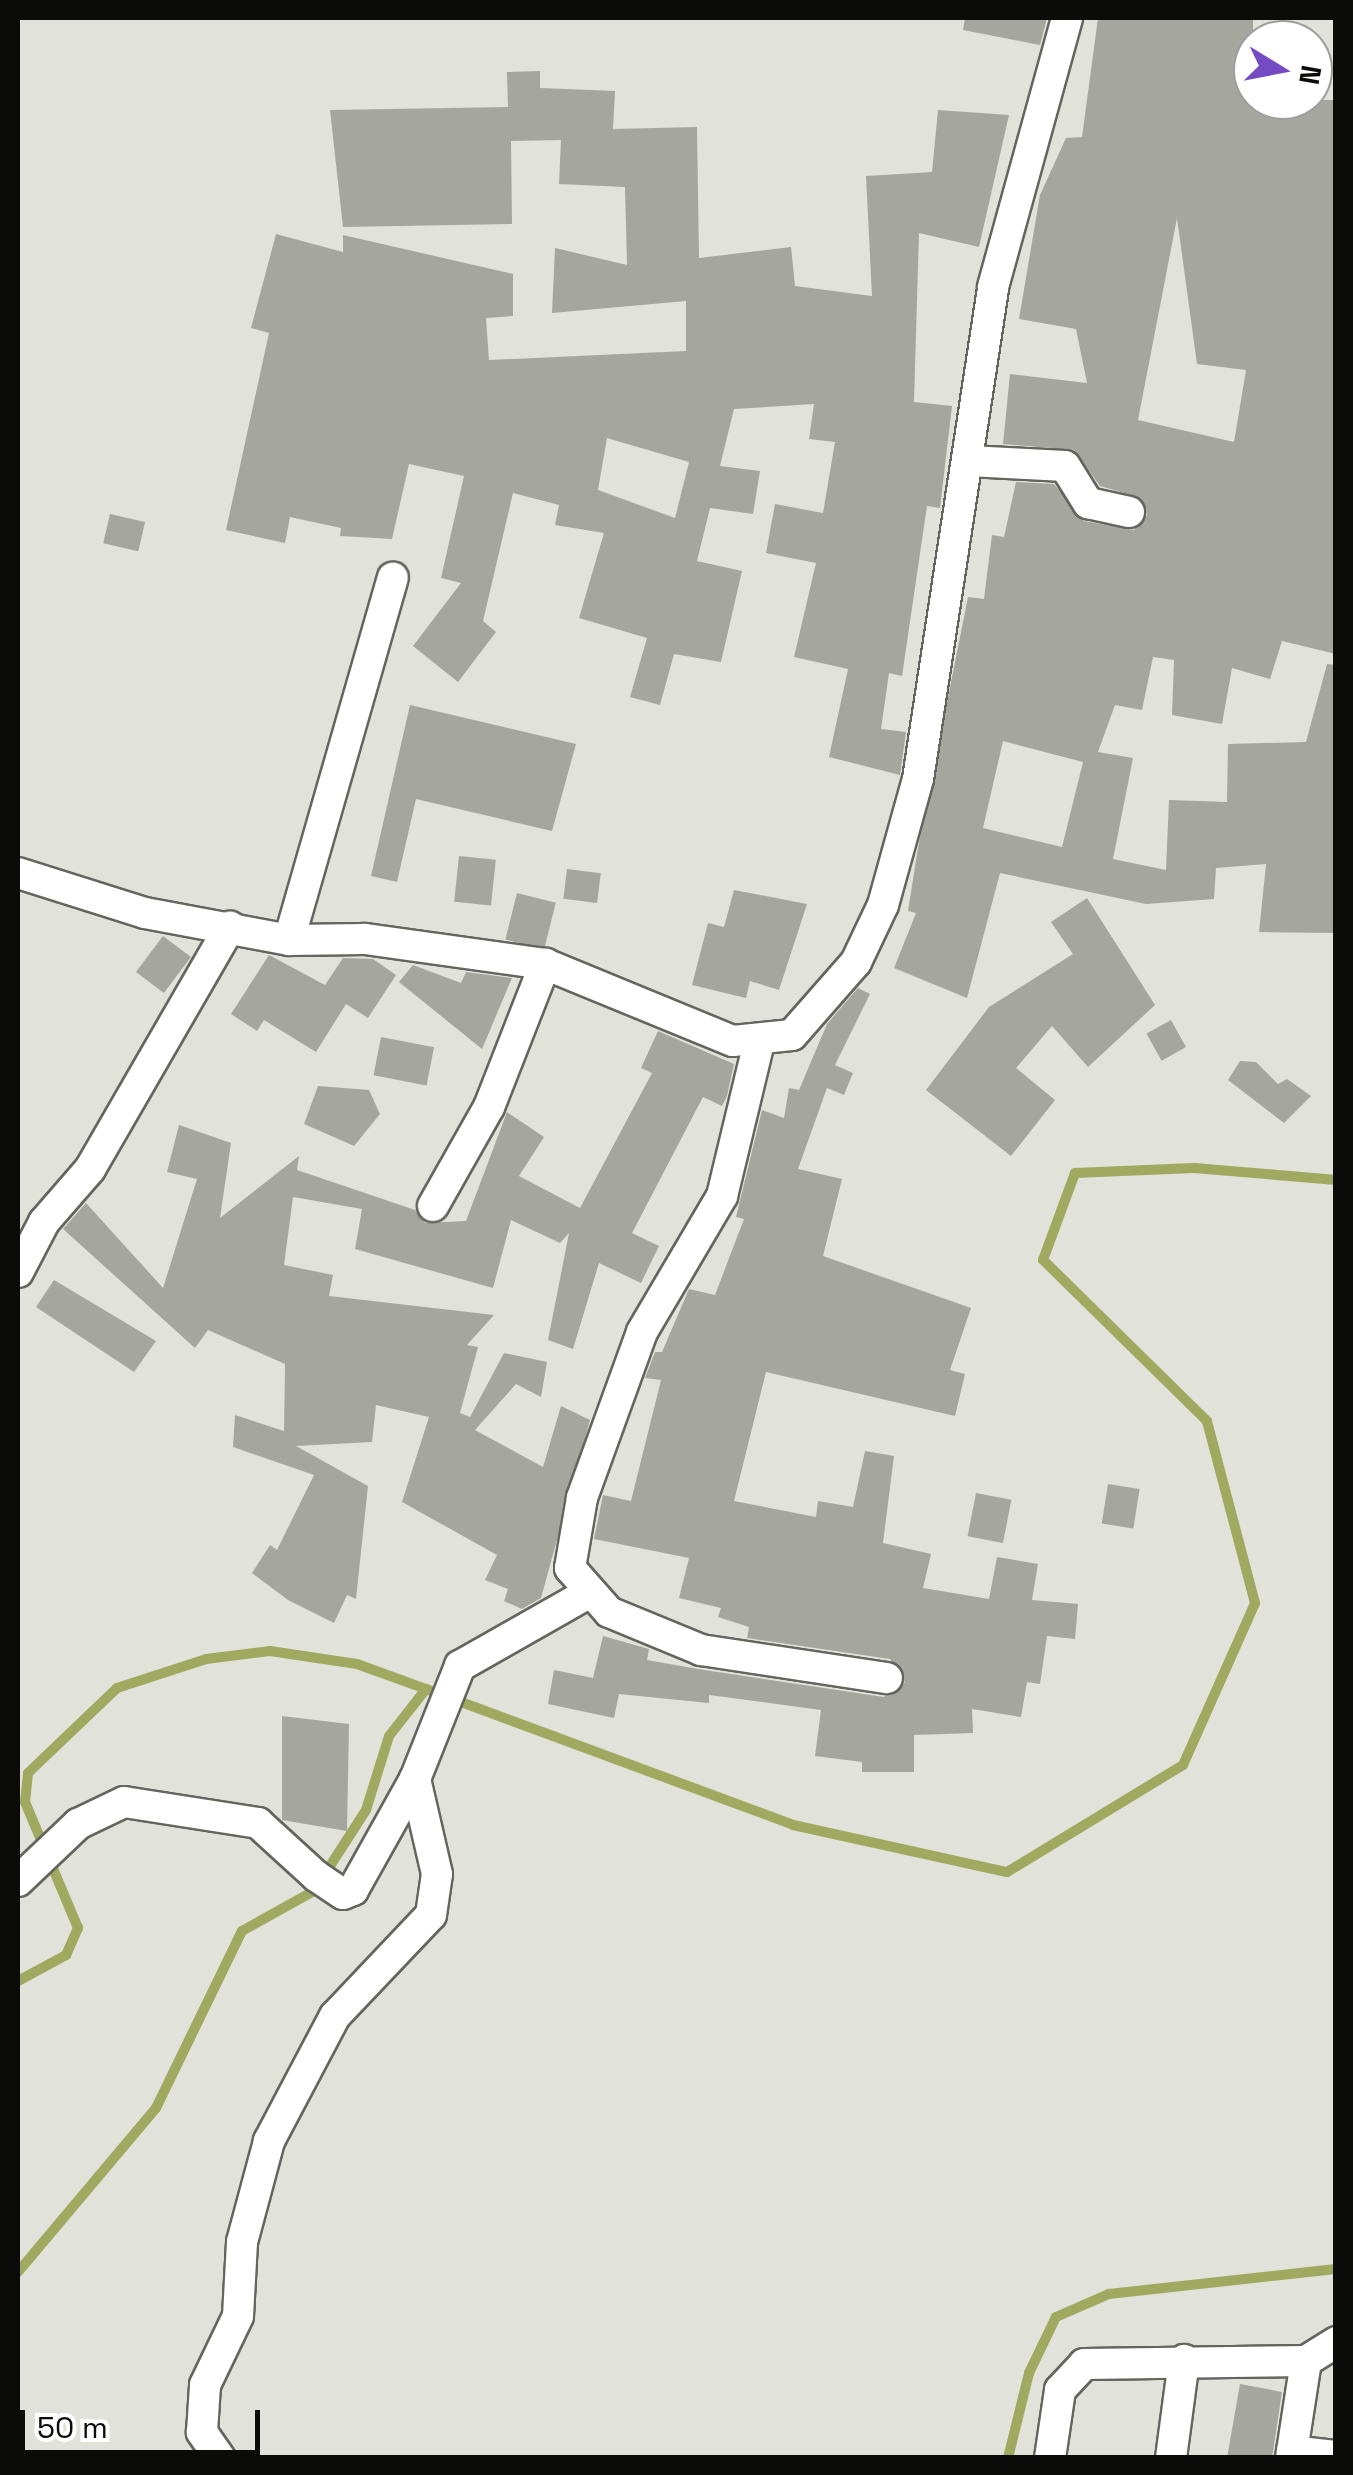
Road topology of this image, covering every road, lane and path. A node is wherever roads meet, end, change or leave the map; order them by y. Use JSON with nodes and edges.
{"nodes":[{"id":1,"x":1066,"y":18,"type":"edge"},
{"id":2,"x":969,"y":461,"type":"junction"},
{"id":3,"x":1129,"y":512,"type":"dead end"},
{"id":4,"x":393,"y":578,"type":"dead end"},
{"id":5,"x":18,"y":873,"type":"edge"},
{"id":6,"x":230,"y":928,"type":"junction"},
{"id":7,"x":290,"y":940,"type":"junction"},
{"id":8,"x":545,"y":964,"type":"junction"},
{"id":9,"x":759,"y":1042,"type":"junction"},
{"id":10,"x":433,"y":1206,"type":"dead end"},
{"id":11,"x":18,"y":1272,"type":"edge"},
{"id":12,"x":587,"y":1594,"type":"junction"},
{"id":13,"x":888,"y":1678,"type":"dead end"},
{"id":14,"x":415,"y":1779,"type":"junction"},
{"id":15,"x":18,"y":1881,"type":"edge"},
{"id":16,"x":1336,"y":2342,"type":"edge"},
{"id":17,"x":1184,"y":2360,"type":"junction"},
{"id":18,"x":1306,"y":2361,"type":"junction"},
{"id":19,"x":1292,"y":2454,"type":"edge"},
{"id":20,"x":1336,"y":2456,"type":"edge"},
{"id":21,"x":220,"y":2458,"type":"edge"},
{"id":22,"x":1050,"y":2458,"type":"edge"},
{"id":23,"x":1171,"y":2458,"type":"edge"}],
"edges":[{"from":1,"to":2,"type":"street"},
{"from":2,"to":3,"type":"street"},
{"from":2,"to":9,"type":"street"},
{"from":4,"to":7,"type":"street"},
{"from":5,"to":6,"type":"street"},
{"from":6,"to":7,"type":"street"},
{"from":6,"to":11,"type":"street"},
{"from":7,"to":8,"type":"street"},
{"from":8,"to":9,"type":"street"},
{"from":8,"to":10,"type":"street"},
{"from":9,"to":12,"type":"street"},
{"from":12,"to":13,"type":"street"},
{"from":12,"to":14,"type":"street"},
{"from":14,"to":15,"type":"street"},
{"from":14,"to":21,"type":"street"},
{"from":16,"to":18,"type":"street"},
{"from":17,"to":18,"type":"street"},
{"from":17,"to":22,"type":"street"},
{"from":17,"to":23,"type":"street"},
{"from":18,"to":19,"type":"street"},
{"from":19,"to":20,"type":"street"}]}
